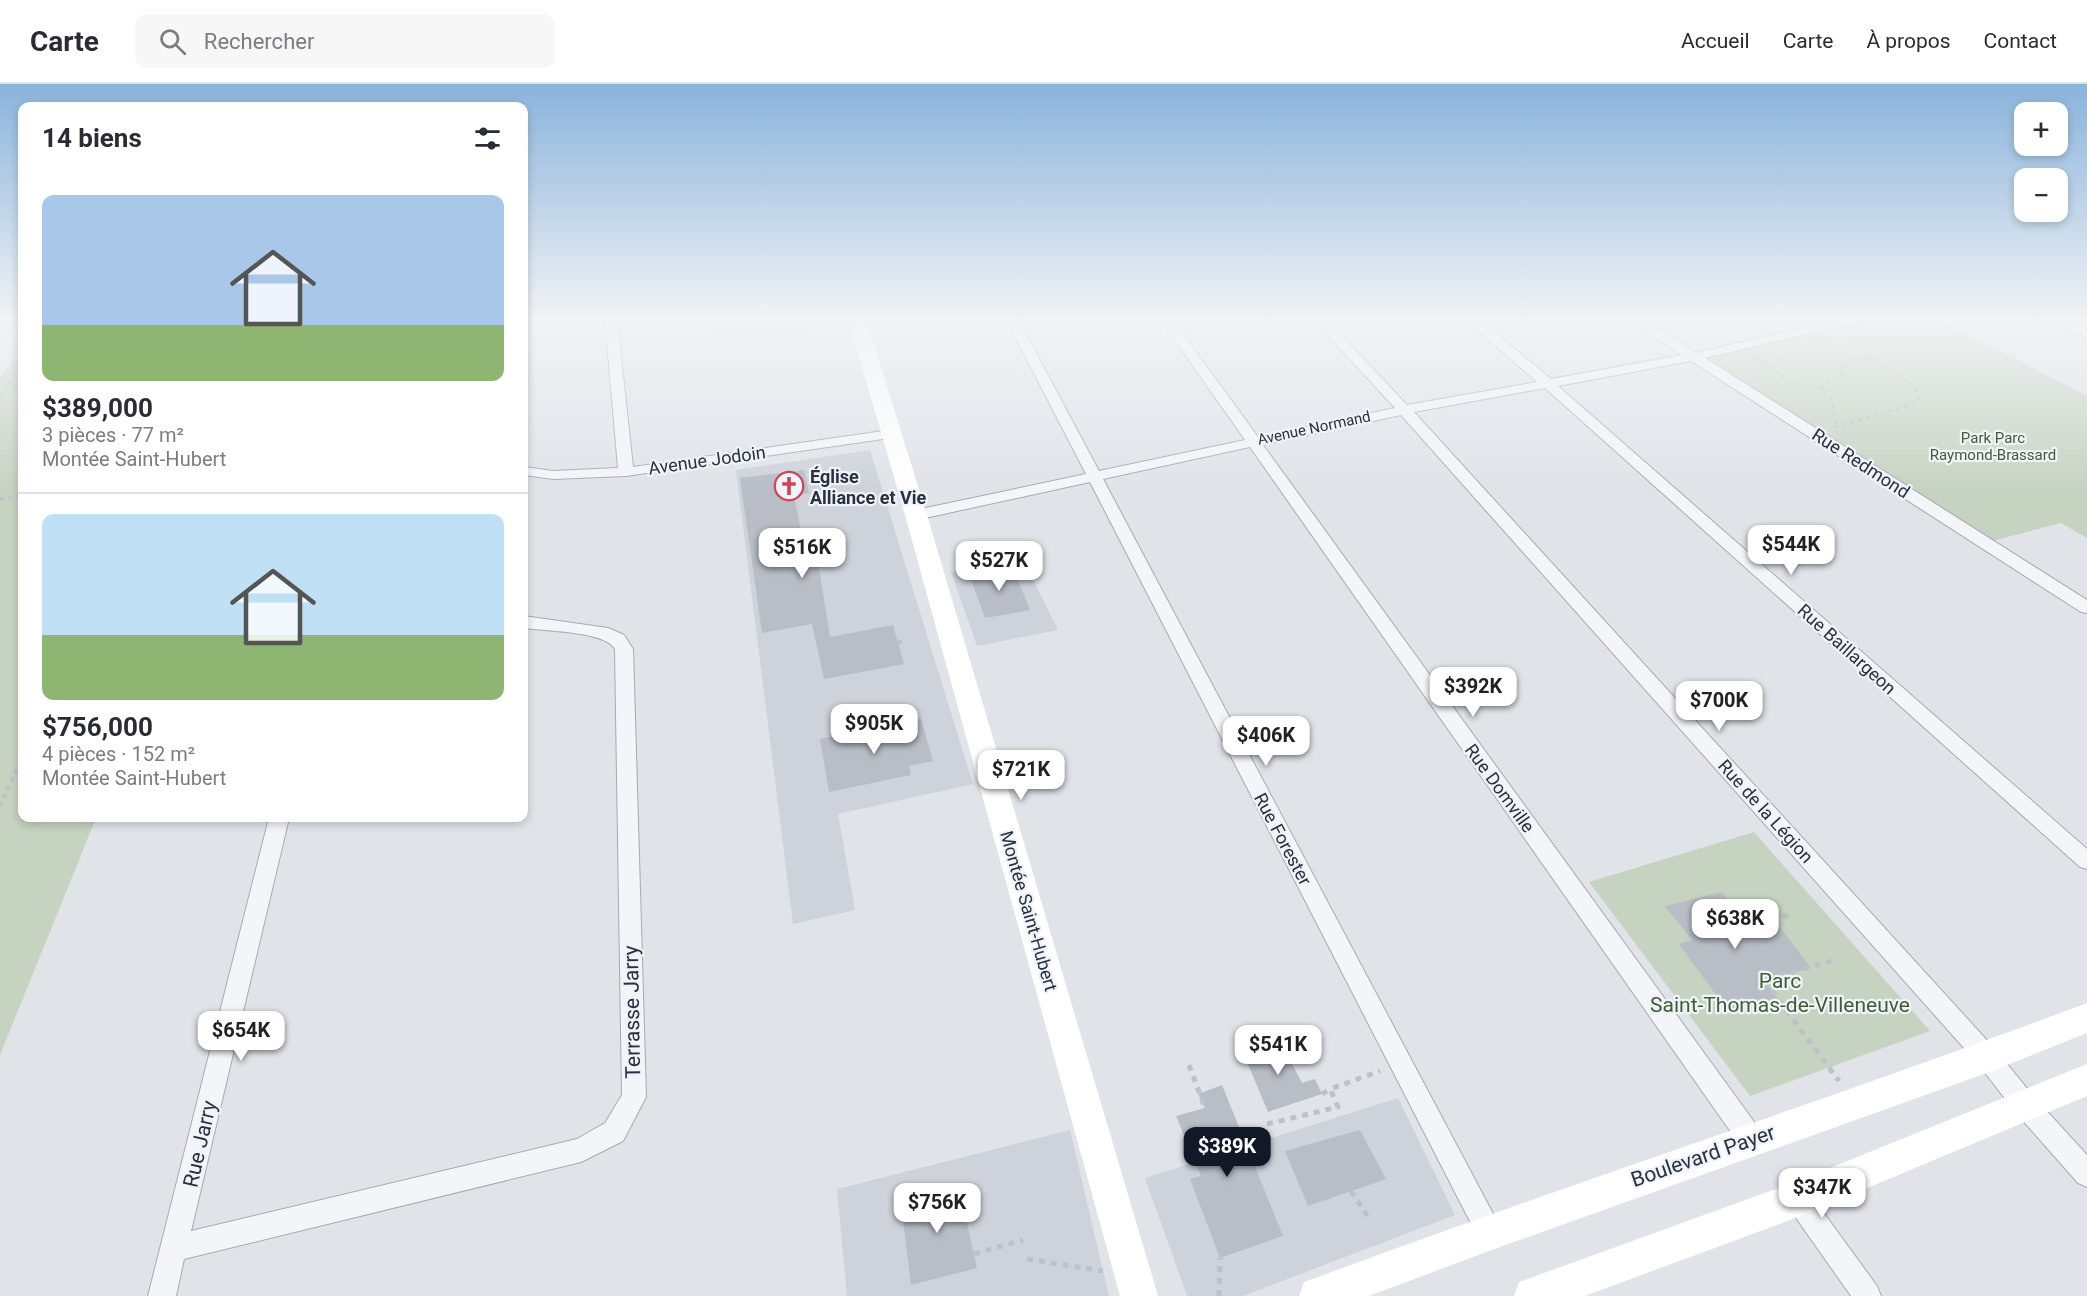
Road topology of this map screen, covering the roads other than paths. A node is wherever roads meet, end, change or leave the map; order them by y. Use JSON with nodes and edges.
{"nodes":[{"id":1,"x":617,"y":376,"type":"edge"},
{"id":2,"x":873,"y":376,"type":"edge"},
{"id":3,"x":1041,"y":376,"type":"edge"},
{"id":4,"x":1206,"y":376,"type":"edge"},
{"id":5,"x":1372,"y":376,"type":"edge"},
{"id":6,"x":1538,"y":376,"type":"edge"},
{"id":7,"x":1589,"y":376,"type":"edge"},
{"id":8,"x":1723,"y":376,"type":"edge"},
{"id":9,"x":1547,"y":383,"type":"junction"},
{"id":10,"x":1404,"y":410,"type":"junction"},
{"id":11,"x":890,"y":434,"type":"junction"},
{"id":12,"x":1253,"y":441,"type":"junction"},
{"id":13,"x":528,"y":472,"type":"edge"},
{"id":14,"x":626,"y":472,"type":"junction"},
{"id":15,"x":1094,"y":477,"type":"junction"},
{"id":16,"x":916,"y":515,"type":"junction"},
{"id":17,"x":2087,"y":608,"type":"edge"},
{"id":18,"x":528,"y":623,"type":"edge"},
{"id":19,"x":278,"y":822,"type":"edge"},
{"id":20,"x":2087,"y":861,"type":"edge"},
{"id":21,"x":2087,"y":1018,"type":"edge"},
{"id":22,"x":1988,"y":1057,"type":"junction"},
{"id":23,"x":2087,"y":1080,"type":"edge"},
{"id":24,"x":2025,"y":1105,"type":"junction"},
{"id":25,"x":1751,"y":1139,"type":"junction"},
{"id":26,"x":2087,"y":1174,"type":"edge"},
{"id":27,"x":1798,"y":1199,"type":"junction"},
{"id":28,"x":1489,"y":1232,"type":"junction"},
{"id":29,"x":176,"y":1248,"type":"junction"},
{"id":30,"x":1136,"y":1286,"type":"edge"},
{"id":31,"x":162,"y":1296,"type":"edge"},
{"id":32,"x":1318,"y":1296,"type":"edge"},
{"id":33,"x":1533,"y":1296,"type":"edge"},
{"id":34,"x":1867,"y":1296,"type":"edge"}],
"edges":[{"from":1,"to":14,"type":"street"},
{"from":2,"to":11,"type":"street","name":"Montée Saint-Hubert"},
{"from":3,"to":15,"type":"street","name":"Rue Forester"},
{"from":4,"to":12,"type":"street","name":"Rue Domville"},
{"from":5,"to":10,"type":"street","name":"Rue de la Légion"},
{"from":6,"to":9,"type":"street","name":"Rue Baillargeon"},
{"from":7,"to":9,"type":"street","name":"Avenue Normand"},
{"from":8,"to":17,"type":"street","name":"Rue Redmond"},
{"from":9,"to":10,"type":"street","name":"Avenue Normand"},
{"from":9,"to":20,"type":"street","name":"Rue Baillargeon"},
{"from":10,"to":12,"type":"street","name":"Avenue Normand"},
{"from":10,"to":22,"type":"street","name":"Rue de la Légion"},
{"from":11,"to":14,"type":"street","name":"Avenue Jodoin"},
{"from":11,"to":16,"type":"street","name":"Montée Saint-Hubert"},
{"from":12,"to":15,"type":"street","name":"Avenue Normand"},
{"from":12,"to":25,"type":"street","name":"Rue Domville"},
{"from":13,"to":14,"type":"street","name":"Avenue Jodoin"},
{"from":15,"to":16,"type":"street","name":"Avenue Normand"},
{"from":15,"to":28,"type":"street","name":"Rue Forester"},
{"from":16,"to":30,"type":"street","name":"Montée Saint-Hubert"},
{"from":18,"to":29,"type":"street","name":"Terrasse Jarry"},
{"from":19,"to":29,"type":"street","name":"Rue Jarry"},
{"from":21,"to":22,"type":"street","name":"Boulevard Payer"},
{"from":22,"to":24,"type":"street","name":"Rue de la Légion"},
{"from":22,"to":25,"type":"street","name":"Boulevard Payer"},
{"from":23,"to":24,"type":"street"},
{"from":24,"to":26,"type":"street","name":"Rue de la Légion"},
{"from":24,"to":27,"type":"street"},
{"from":25,"to":28,"type":"street","name":"Boulevard Payer"},
{"from":27,"to":33,"type":"street"},
{"from":27,"to":34,"type":"street"},
{"from":28,"to":32,"type":"street","name":"Boulevard Payer"},
{"from":29,"to":31,"type":"street","name":"Rue Jarry"}]}
